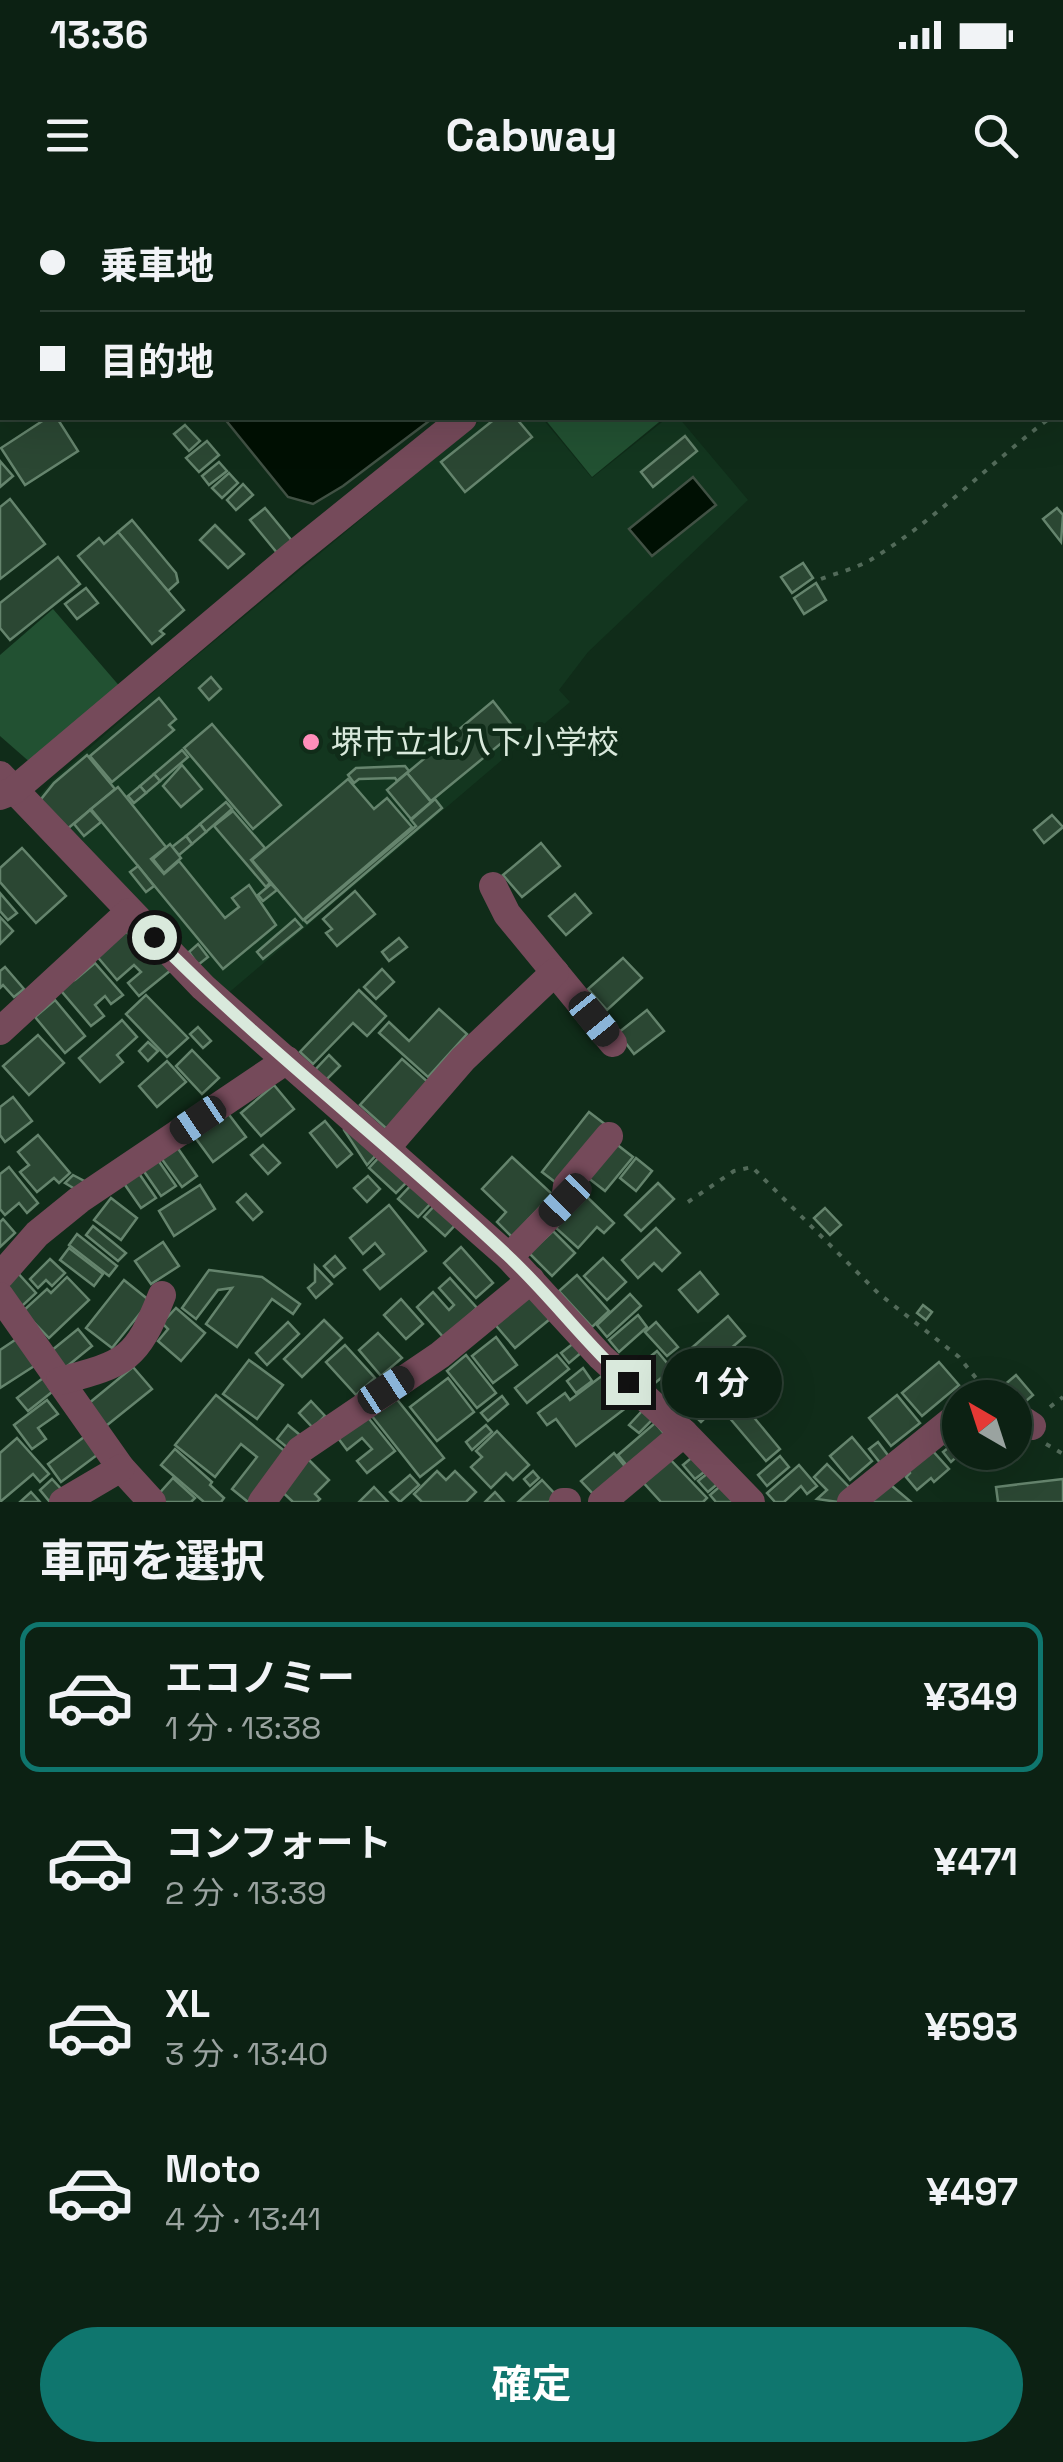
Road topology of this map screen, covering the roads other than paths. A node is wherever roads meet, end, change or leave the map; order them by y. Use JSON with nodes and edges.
{"nodes":[{"id":1,"x":461,"y":420,"type":"edge"},
{"id":2,"x":4,"y":787,"type":"edge"},
{"id":3,"x":493,"y":886,"type":"dead end"},
{"id":4,"x":130,"y":912,"type":"junction"},
{"id":5,"x":555,"y":972,"type":"junction"},
{"id":6,"x":0,"y":1032,"type":"edge"},
{"id":7,"x":614,"y":1043,"type":"dead end"},
{"id":8,"x":288,"y":1060,"type":"junction"},
{"id":9,"x":609,"y":1136,"type":"dead end"},
{"id":10,"x":386,"y":1148,"type":"junction"},
{"id":11,"x":509,"y":1256,"type":"junction"},
{"id":12,"x":0,"y":1276,"type":"edge"},
{"id":13,"x":531,"y":1280,"type":"junction"},
{"id":14,"x":0,"y":1296,"type":"edge"},
{"id":15,"x":162,"y":1296,"type":"dead end"},
{"id":16,"x":60,"y":1380,"type":"junction"},
{"id":17,"x":942,"y":1428,"type":"edge"},
{"id":18,"x":684,"y":1433,"type":"junction"},
{"id":19,"x":121,"y":1468,"type":"junction"},
{"id":20,"x":62,"y":1502,"type":"edge"},
{"id":21,"x":152,"y":1502,"type":"edge"},
{"id":22,"x":262,"y":1502,"type":"edge"},
{"id":23,"x":602,"y":1502,"type":"edge"},
{"id":24,"x":751,"y":1502,"type":"edge"},
{"id":25,"x":850,"y":1502,"type":"edge"}],
"edges":[{"from":1,"to":2,"type":"street"},
{"from":2,"to":4,"type":"street"},
{"from":3,"to":5,"type":"street"},
{"from":4,"to":6,"type":"street"},
{"from":4,"to":8,"type":"street"},
{"from":5,"to":7,"type":"street"},
{"from":5,"to":10,"type":"street"},
{"from":8,"to":10,"type":"street"},
{"from":8,"to":12,"type":"street"},
{"from":9,"to":11,"type":"street"},
{"from":10,"to":11,"type":"street"},
{"from":11,"to":13,"type":"street"},
{"from":13,"to":18,"type":"street"},
{"from":13,"to":22,"type":"street"},
{"from":14,"to":16,"type":"street"},
{"from":15,"to":16,"type":"street"},
{"from":16,"to":19,"type":"street"},
{"from":17,"to":25,"type":"street"},
{"from":18,"to":23,"type":"street"},
{"from":18,"to":24,"type":"street"},
{"from":19,"to":20,"type":"street"},
{"from":19,"to":21,"type":"street"}]}
